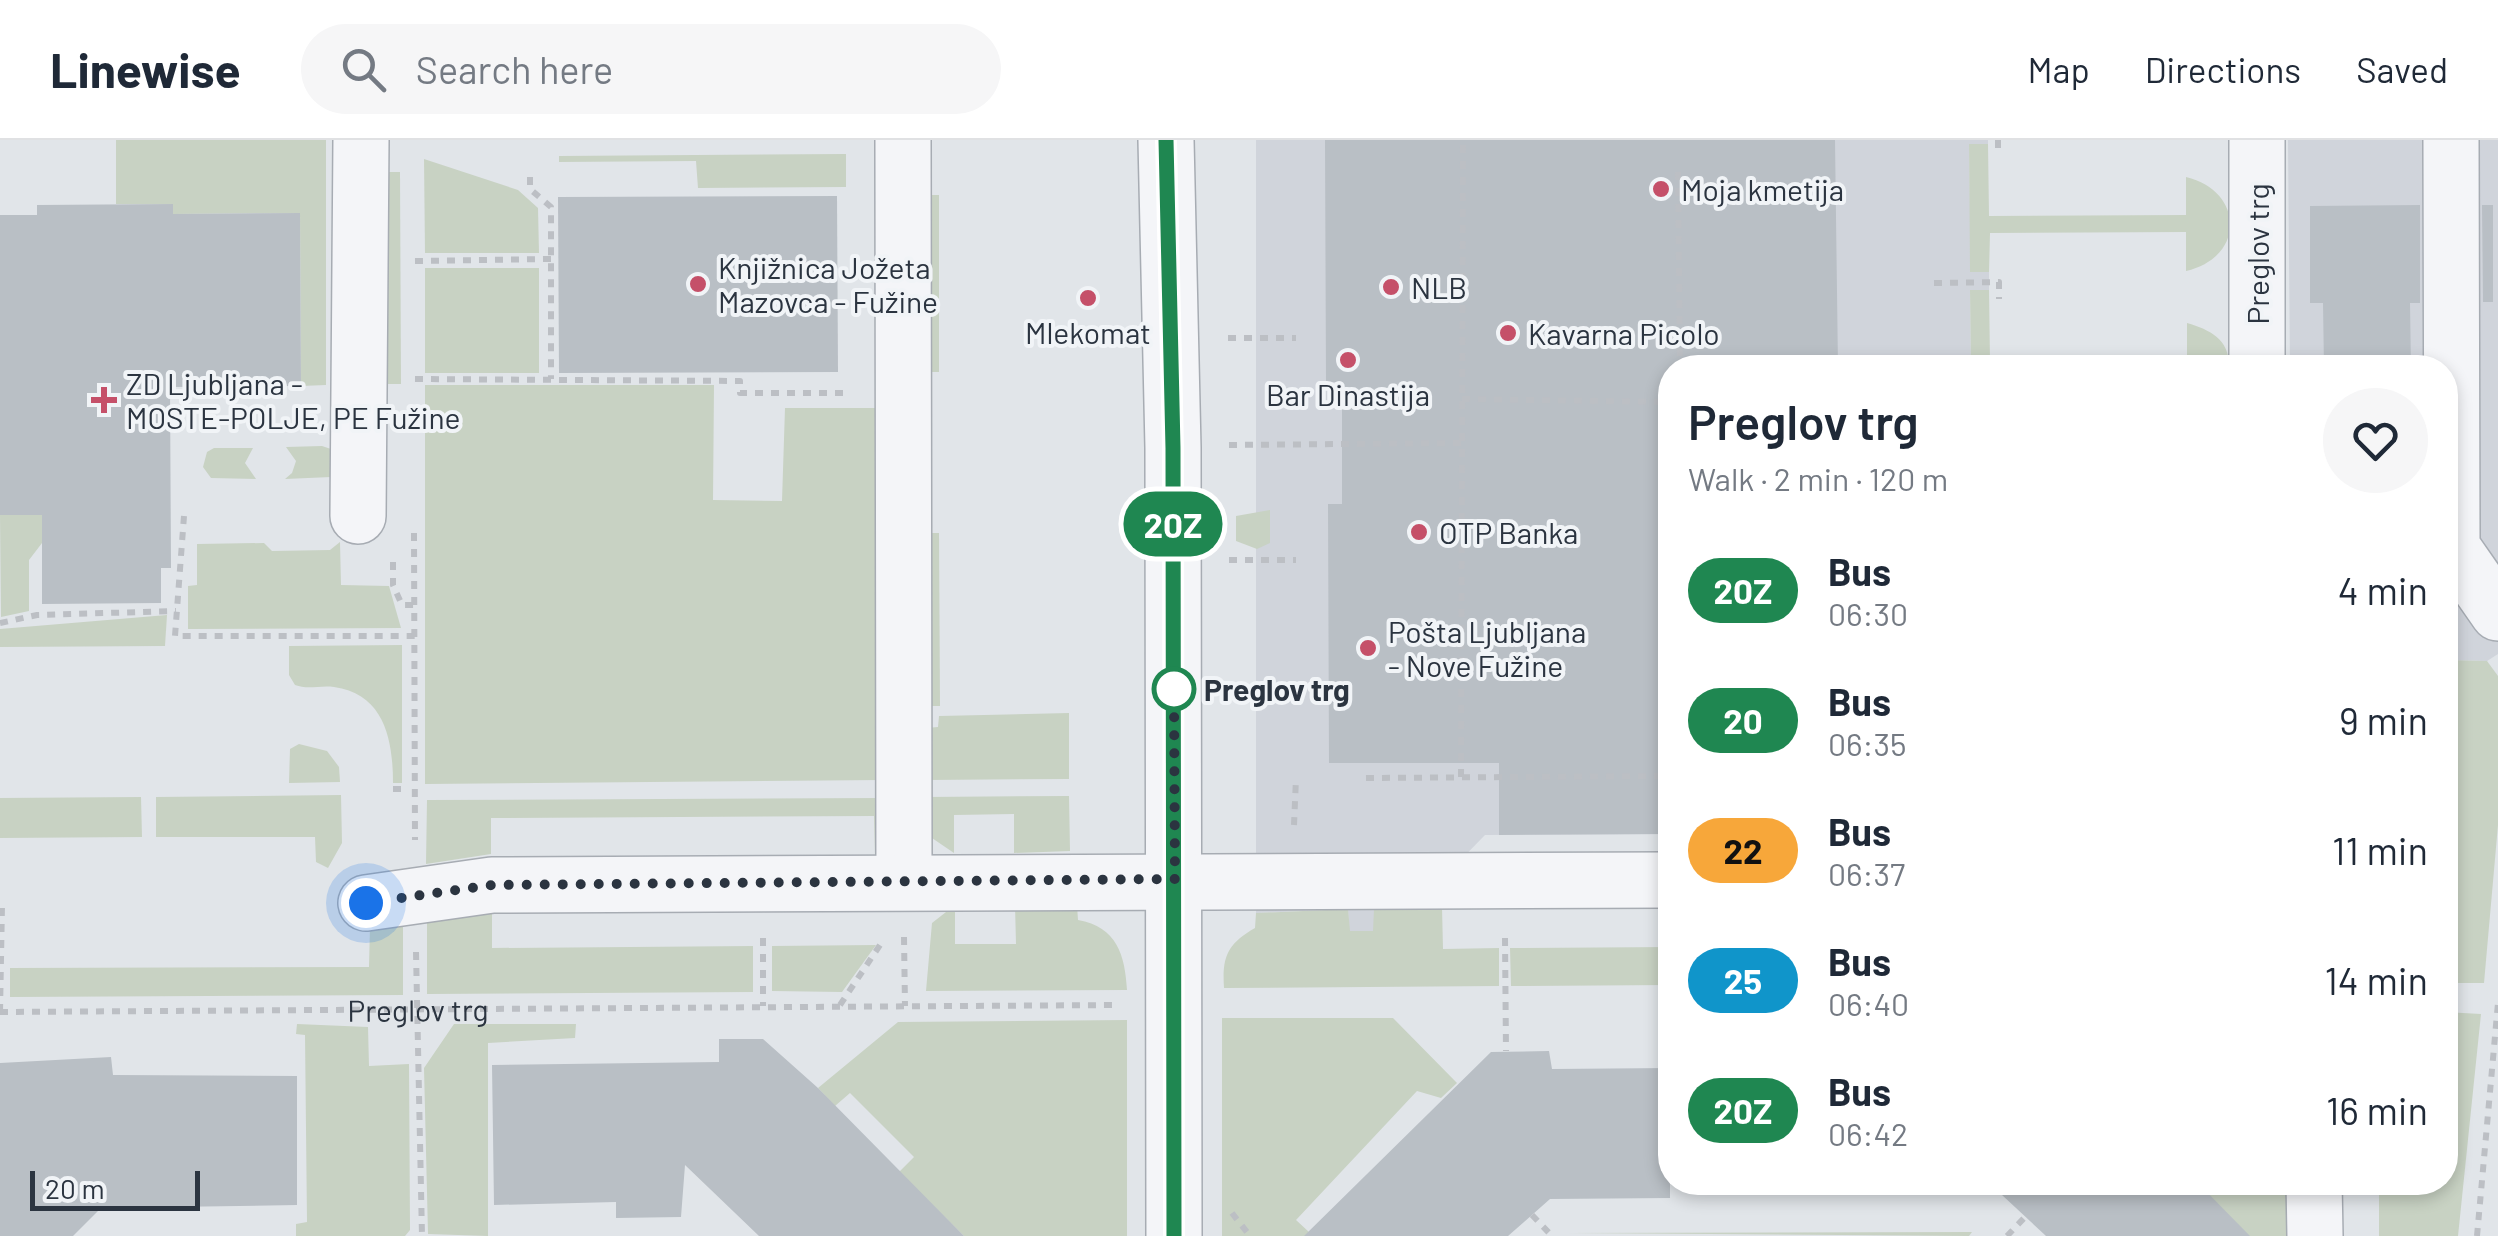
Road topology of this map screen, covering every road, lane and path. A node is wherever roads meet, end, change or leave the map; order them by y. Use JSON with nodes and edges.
{"nodes":[{"id":1,"x":361,"y":140,"type":"edge"},
{"id":2,"x":903,"y":140,"type":"edge"},
{"id":3,"x":1166,"y":140,"type":"edge"},
{"id":4,"x":1463,"y":140,"type":"edge"},
{"id":5,"x":1998,"y":140,"type":"edge"},
{"id":6,"x":2256,"y":140,"type":"edge"},
{"id":7,"x":2451,"y":140,"type":"edge"},
{"id":8,"x":1998,"y":153,"type":"dead end"},
{"id":9,"x":1678,"y":172,"type":"dead end"},
{"id":10,"x":530,"y":177,"type":"dead end"},
{"id":11,"x":551,"y":259,"type":"junction"},
{"id":12,"x":414,"y":260,"type":"dead end"},
{"id":13,"x":1934,"y":283,"type":"dead end"},
{"id":14,"x":2000,"y":299,"type":"dead end"},
{"id":15,"x":1212,"y":338,"type":"dead end"},
{"id":16,"x":1296,"y":338,"type":"dead end"},
{"id":17,"x":1680,"y":355,"type":"edge"},
{"id":18,"x":2257,"y":355,"type":"edge"},
{"id":19,"x":2452,"y":355,"type":"edge"},
{"id":20,"x":414,"y":380,"type":"dead end"},
{"id":21,"x":551,"y":380,"type":"junction"},
{"id":22,"x":904,"y":394,"type":"junction"},
{"id":23,"x":1462,"y":399,"type":"junction"},
{"id":24,"x":1658,"y":402,"type":"edge"},
{"id":25,"x":1462,"y":443,"type":"junction"},
{"id":26,"x":1222,"y":445,"type":"dead end"},
{"id":27,"x":184,"y":516,"type":"dead end"},
{"id":28,"x":358,"y":516,"type":"dead end"},
{"id":29,"x":393,"y":556,"type":"dead end"},
{"id":30,"x":2458,"y":556,"type":"edge"},
{"id":31,"x":1229,"y":560,"type":"dead end"},
{"id":32,"x":1296,"y":560,"type":"dead end"},
{"id":33,"x":415,"y":606,"type":"dead end"},
{"id":34,"x":176,"y":611,"type":"junction"},
{"id":35,"x":2498,"y":613,"type":"edge"},
{"id":36,"x":0,"y":623,"type":"edge"},
{"id":37,"x":415,"y":636,"type":"dead end"},
{"id":38,"x":1658,"y":776,"type":"edge"},
{"id":39,"x":1462,"y":777,"type":"junction"},
{"id":40,"x":1296,"y":778,"type":"dead end"},
{"id":41,"x":1366,"y":778,"type":"dead end"},
{"id":42,"x":393,"y":789,"type":"dead end"},
{"id":43,"x":402,"y":789,"type":"dead end"},
{"id":44,"x":1294,"y":833,"type":"dead end"},
{"id":45,"x":1175,"y":879,"type":"junction"},
{"id":46,"x":1658,"y":880,"type":"edge"},
{"id":47,"x":904,"y":882,"type":"junction"},
{"id":48,"x":366,"y":903,"type":"dead end"},
{"id":49,"x":2,"y":905,"type":"edge"},
{"id":50,"x":415,"y":937,"type":"dead end"},
{"id":51,"x":904,"y":944,"type":"dead end"},
{"id":52,"x":763,"y":946,"type":"dead end"},
{"id":53,"x":1505,"y":1002,"type":"dead end"},
{"id":54,"x":2498,"y":1003,"type":"edge"},
{"id":55,"x":1135,"y":1004,"type":"dead end"},
{"id":56,"x":763,"y":1006,"type":"junction"},
{"id":57,"x":839,"y":1006,"type":"junction"},
{"id":58,"x":418,"y":1009,"type":"junction"},
{"id":59,"x":0,"y":1012,"type":"edge"},
{"id":60,"x":1506,"y":1051,"type":"dead end"},
{"id":61,"x":2314,"y":1195,"type":"edge"},
{"id":62,"x":1532,"y":1214,"type":"dead end"},
{"id":63,"x":2025,"y":1216,"type":"dead end"},
{"id":64,"x":422,"y":1236,"type":"edge"},
{"id":65,"x":1174,"y":1236,"type":"edge"},
{"id":66,"x":1552,"y":1236,"type":"edge"},
{"id":67,"x":2007,"y":1236,"type":"edge"},
{"id":68,"x":2315,"y":1236,"type":"edge"},
{"id":69,"x":2476,"y":1236,"type":"edge"}],
"edges":[{"from":1,"to":28,"type":"street"},
{"from":2,"to":22,"type":"street"},
{"from":3,"to":45,"type":"street"},
{"from":4,"to":23,"type":"path"},
{"from":5,"to":8,"type":"path"},
{"from":6,"to":18,"type":"street","name":"Preglov trg"},
{"from":7,"to":19,"type":"street"},
{"from":9,"to":17,"type":"path"},
{"from":10,"to":11,"type":"path"},
{"from":11,"to":12,"type":"path"},
{"from":11,"to":21,"type":"path"},
{"from":13,"to":14,"type":"path"},
{"from":15,"to":16,"type":"path"},
{"from":20,"to":21,"type":"path"},
{"from":21,"to":22,"type":"path"},
{"from":22,"to":47,"type":"street"},
{"from":23,"to":24,"type":"path"},
{"from":23,"to":25,"type":"path"},
{"from":25,"to":26,"type":"path"},
{"from":25,"to":39,"type":"path"},
{"from":27,"to":34,"type":"path"},
{"from":29,"to":33,"type":"path"},
{"from":30,"to":35,"type":"street"},
{"from":31,"to":32,"type":"path"},
{"from":34,"to":36,"type":"path"},
{"from":34,"to":37,"type":"path"},
{"from":38,"to":39,"type":"path"},
{"from":39,"to":41,"type":"path"},
{"from":40,"to":44,"type":"path"},
{"from":42,"to":43,"type":"path"},
{"from":45,"to":46,"type":"street"},
{"from":45,"to":47,"type":"street"},
{"from":45,"to":65,"type":"street"},
{"from":47,"to":48,"type":"street"},
{"from":49,"to":59,"type":"path"},
{"from":50,"to":58,"type":"path"},
{"from":51,"to":57,"type":"path"},
{"from":52,"to":56,"type":"path"},
{"from":53,"to":60,"type":"path"},
{"from":54,"to":69,"type":"path"},
{"from":55,"to":57,"type":"path","name":"Preglov trg"},
{"from":56,"to":57,"type":"path","name":"Preglov trg"},
{"from":56,"to":58,"type":"path","name":"Preglov trg"},
{"from":58,"to":59,"type":"path","name":"Preglov trg"},
{"from":58,"to":64,"type":"path"},
{"from":61,"to":68,"type":"street"},
{"from":62,"to":66,"type":"path"},
{"from":63,"to":67,"type":"path"}]}
